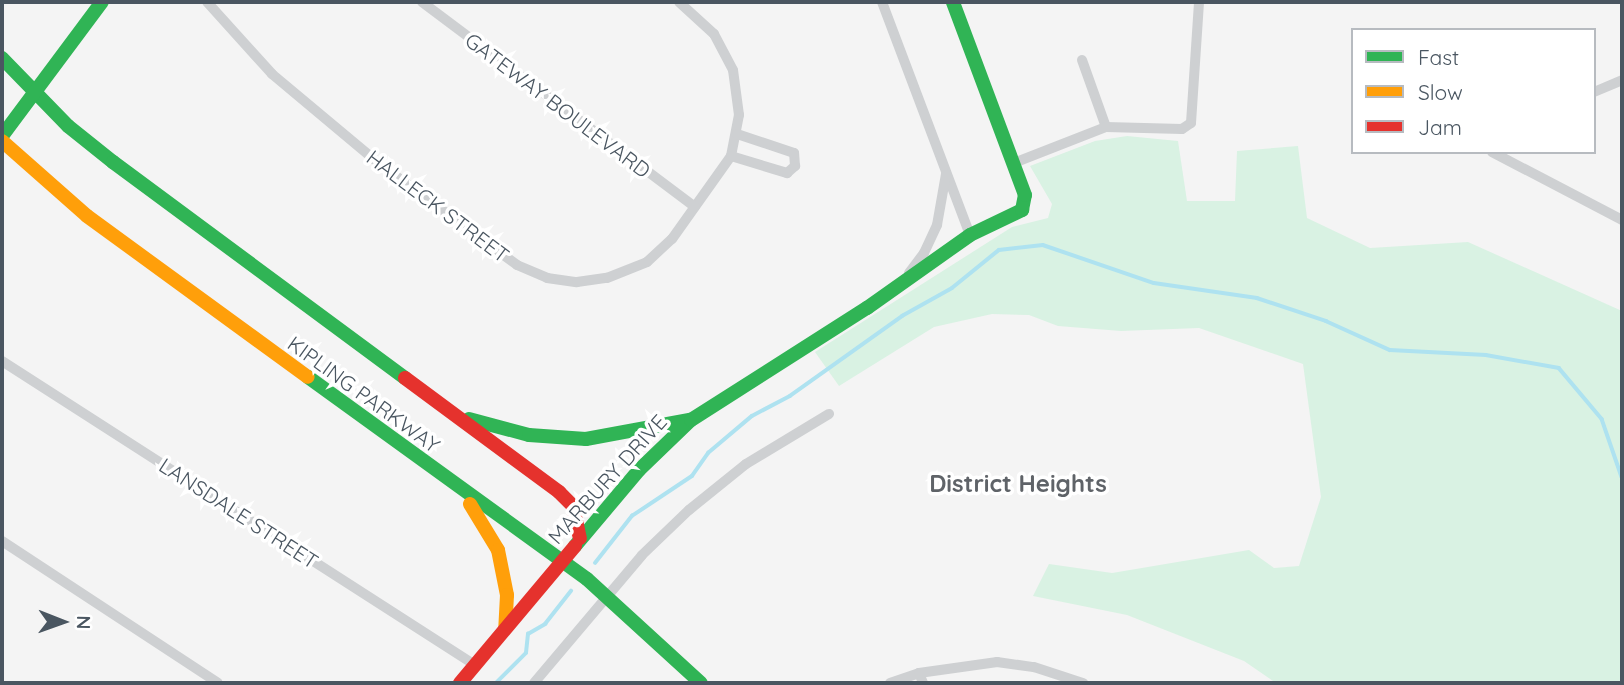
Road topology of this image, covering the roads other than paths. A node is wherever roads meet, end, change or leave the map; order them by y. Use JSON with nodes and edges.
{"nodes":[{"id":1,"x":102,"y":2,"type":"edge"},
{"id":2,"x":207,"y":2,"type":"edge"},
{"id":3,"x":422,"y":2,"type":"edge"},
{"id":4,"x":679,"y":2,"type":"edge"},
{"id":5,"x":882,"y":2,"type":"edge"},
{"id":6,"x":953,"y":2,"type":"edge"},
{"id":7,"x":1199,"y":2,"type":"edge"},
{"id":8,"x":2,"y":58,"type":"edge"},
{"id":9,"x":1082,"y":60,"type":"dead end"},
{"id":10,"x":1622,"y":80,"type":"edge"},
{"id":11,"x":1596,"y":91,"type":"edge"},
{"id":12,"x":35,"y":93,"type":"junction"},
{"id":13,"x":1106,"y":127,"type":"junction"},
{"id":14,"x":737,"y":134,"type":"junction"},
{"id":15,"x":2,"y":139,"type":"edge"},
{"id":16,"x":1497,"y":154,"type":"edge"},
{"id":17,"x":731,"y":156,"type":"junction"},
{"id":18,"x":1014,"y":163,"type":"junction"},
{"id":19,"x":946,"y":170,"type":"junction"},
{"id":20,"x":695,"y":207,"type":"junction"},
{"id":21,"x":1622,"y":220,"type":"edge"},
{"id":22,"x":970,"y":235,"type":"junction"},
{"id":23,"x":887,"y":293,"type":"junction"},
{"id":24,"x":2,"y":361,"type":"edge"},
{"id":25,"x":455,"y":414,"type":"junction"},
{"id":26,"x":829,"y":414,"type":"dead end"},
{"id":27,"x":691,"y":420,"type":"junction"},
{"id":28,"x":458,"y":489,"type":"junction"},
{"id":29,"x":580,"y":538,"type":"junction"},
{"id":30,"x":2,"y":541,"type":"edge"},
{"id":31,"x":560,"y":563,"type":"junction"},
{"id":32,"x":606,"y":596,"type":"junction"},
{"id":33,"x":505,"y":629,"type":"junction"},
{"id":34,"x":475,"y":665,"type":"junction"},
{"id":35,"x":919,"y":673,"type":"junction"},
{"id":36,"x":218,"y":683,"type":"edge"},
{"id":37,"x":460,"y":683,"type":"edge"},
{"id":38,"x":534,"y":683,"type":"edge"},
{"id":39,"x":701,"y":683,"type":"edge"},
{"id":40,"x":890,"y":683,"type":"edge"},
{"id":41,"x":923,"y":683,"type":"edge"},
{"id":42,"x":1083,"y":683,"type":"edge"}],
"edges":[{"from":1,"to":12,"type":"street"},
{"from":2,"to":20,"type":"street","name":"HALLECK STREET"},
{"from":3,"to":20,"type":"street","name":"GATEWAY BOULEVARD"},
{"from":4,"to":14,"type":"street","name":"HALLECK STREET"},
{"from":5,"to":19,"type":"street"},
{"from":6,"to":18,"type":"street"},
{"from":7,"to":13,"type":"street"},
{"from":8,"to":12,"type":"street","name":"KIPLING PARKWAY"},
{"from":9,"to":13,"type":"street"},
{"from":10,"to":11,"type":"street"},
{"from":12,"to":15,"type":"street"},
{"from":12,"to":25,"type":"street","name":"KIPLING PARKWAY"},
{"from":13,"to":18,"type":"street"},
{"from":14,"to":17,"type":"street","name":"HALLECK STREET"},
{"from":14,"to":17,"type":"street"},
{"from":15,"to":28,"type":"street","name":"KIPLING PARKWAY"},
{"from":16,"to":21,"type":"street"},
{"from":17,"to":20,"type":"street","name":"HALLECK STREET"},
{"from":18,"to":22,"type":"street","name":"MARBURY DRIVE"},
{"from":19,"to":22,"type":"street"},
{"from":19,"to":23,"type":"street","name":"MARBURY DRIVE"},
{"from":22,"to":23,"type":"street","name":"MARBURY DRIVE"},
{"from":23,"to":27,"type":"street","name":"MARBURY DRIVE"},
{"from":24,"to":34,"type":"street","name":"LANSDALE STREET"},
{"from":25,"to":27,"type":"street"},
{"from":25,"to":29,"type":"street","name":"KIPLING PARKWAY"},
{"from":26,"to":32,"type":"street"},
{"from":27,"to":29,"type":"street","name":"MARBURY DRIVE"},
{"from":28,"to":31,"type":"street","name":"KIPLING PARKWAY"},
{"from":28,"to":33,"type":"street"},
{"from":29,"to":31,"type":"street","name":"MARBURY DRIVE"},
{"from":30,"to":36,"type":"street"},
{"from":31,"to":32,"type":"street","name":"KIPLING PARKWAY"},
{"from":31,"to":33,"type":"street","name":"MARBURY DRIVE"},
{"from":32,"to":38,"type":"street"},
{"from":32,"to":39,"type":"street","name":"KIPLING PARKWAY"},
{"from":33,"to":34,"type":"street","name":"MARBURY DRIVE"},
{"from":34,"to":37,"type":"street","name":"MARBURY DRIVE"},
{"from":35,"to":40,"type":"street"},
{"from":35,"to":41,"type":"street"},
{"from":35,"to":42,"type":"street"}]}
